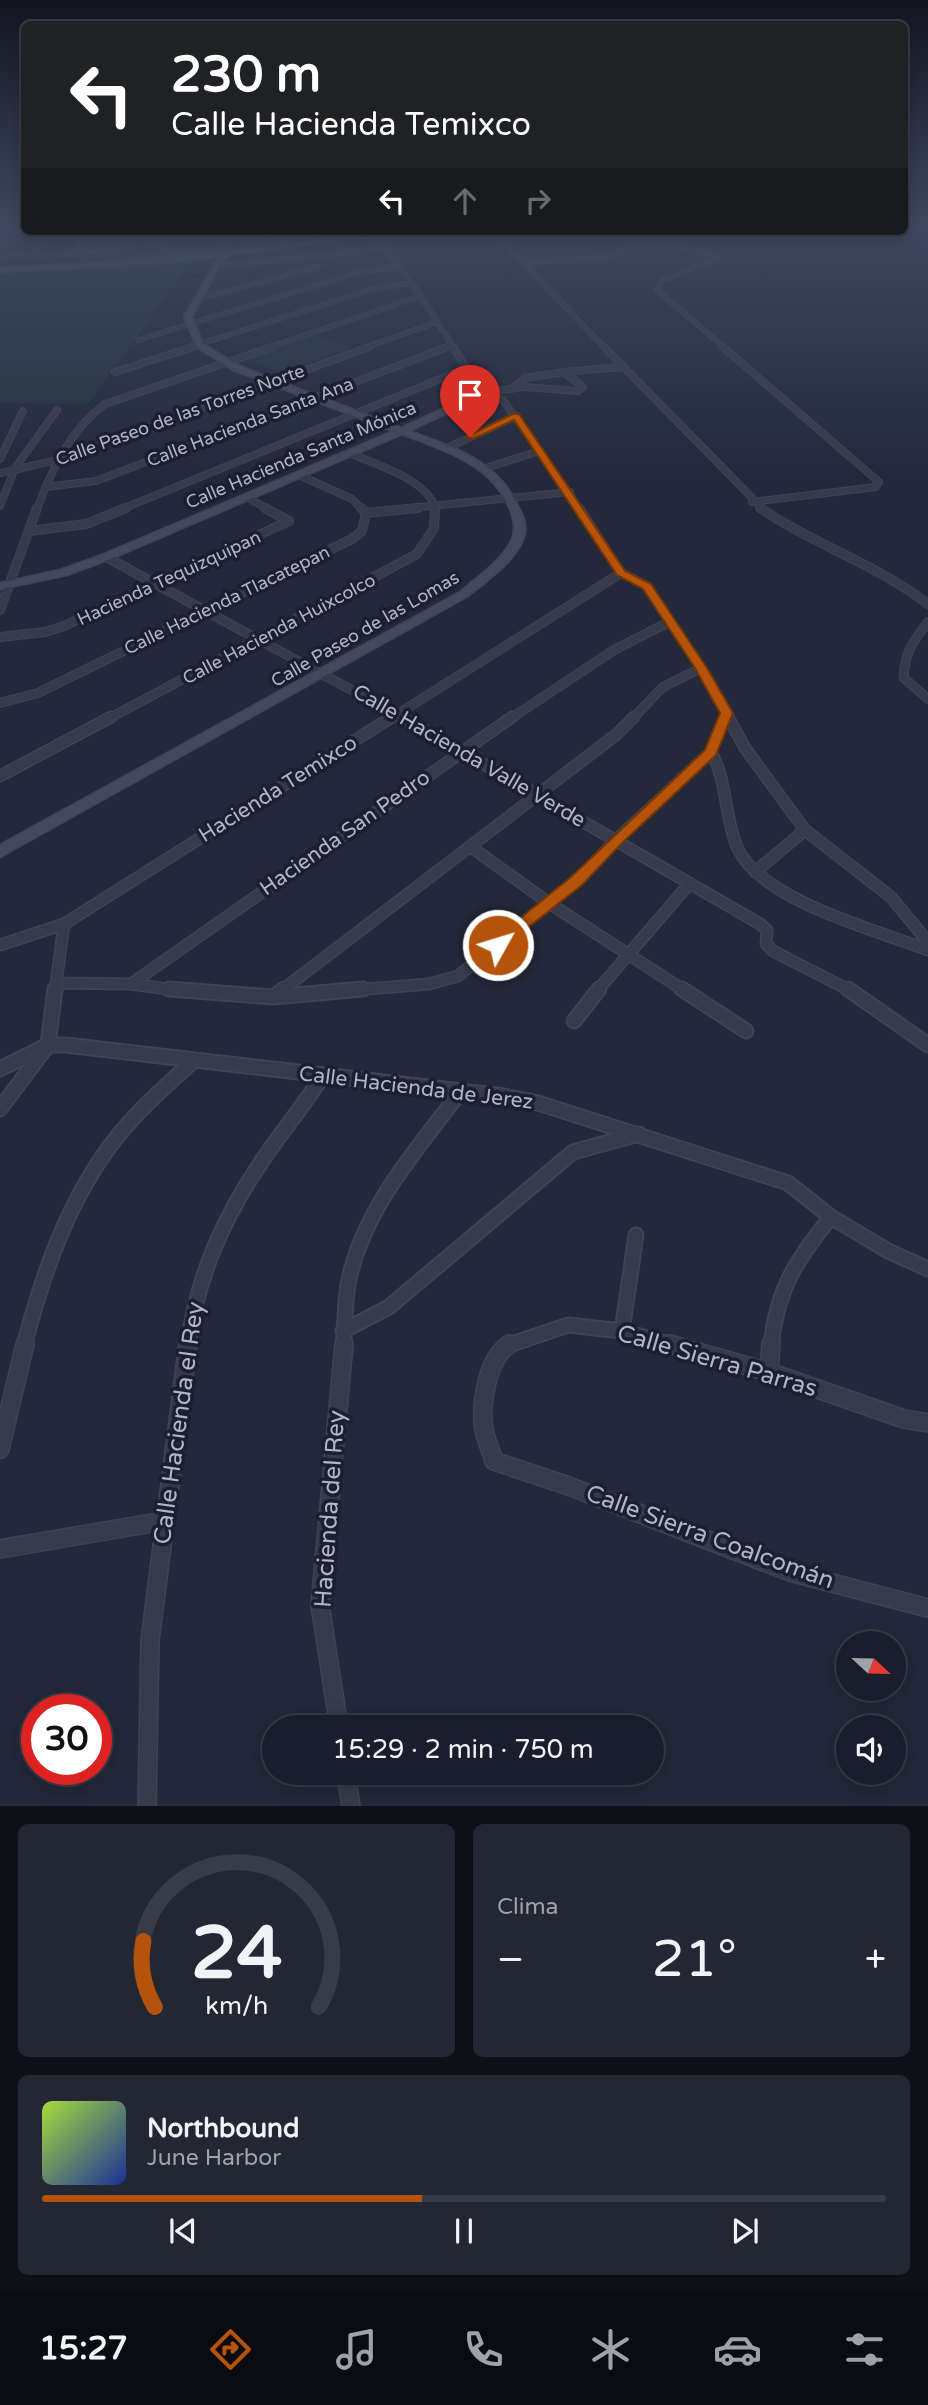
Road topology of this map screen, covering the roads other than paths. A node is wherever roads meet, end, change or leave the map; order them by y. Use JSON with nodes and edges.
{"nodes":[{"id":1,"x":192,"y":308,"type":"edge"},
{"id":2,"x":243,"y":308,"type":"edge"},
{"id":3,"x":313,"y":308,"type":"edge"},
{"id":4,"x":384,"y":308,"type":"edge"},
{"id":5,"x":428,"y":308,"type":"edge"},
{"id":6,"x":567,"y":308,"type":"edge"},
{"id":7,"x":678,"y":308,"type":"edge"},
{"id":8,"x":437,"y":322,"type":"junction"},
{"id":9,"x":189,"y":325,"type":"junction"},
{"id":10,"x":138,"y":340,"type":"dead end"},
{"id":11,"x":200,"y":345,"type":"junction"},
{"id":12,"x":452,"y":345,"type":"junction"},
{"id":13,"x":224,"y":362,"type":"junction"},
{"id":14,"x":622,"y":367,"type":"junction"},
{"id":15,"x":467,"y":368,"type":"junction"},
{"id":16,"x":116,"y":372,"type":"dead end"},
{"id":17,"x":565,"y":372,"type":"junction"},
{"id":18,"x":271,"y":383,"type":"junction"},
{"id":19,"x":514,"y":387,"type":"junction"},
{"id":20,"x":474,"y":390,"type":"junction"},
{"id":21,"x":485,"y":392,"type":"junction"},
{"id":22,"x":312,"y":398,"type":"junction"},
{"id":23,"x":57,"y":410,"type":"dead end"},
{"id":24,"x":23,"y":411,"type":"dead end"},
{"id":25,"x":355,"y":413,"type":"junction"},
{"id":26,"x":516,"y":416,"type":"junction"},
{"id":27,"x":400,"y":430,"type":"junction"},
{"id":28,"x":447,"y":448,"type":"junction"},
{"id":29,"x":539,"y":452,"type":"junction"},
{"id":30,"x":349,"y":453,"type":"junction"},
{"id":31,"x":0,"y":459,"type":"edge"},
{"id":32,"x":57,"y":460,"type":"junction"},
{"id":33,"x":15,"y":468,"type":"junction"},
{"id":34,"x":486,"y":468,"type":"junction"},
{"id":35,"x":0,"y":473,"type":"edge"},
{"id":36,"x":299,"y":475,"type":"junction"},
{"id":37,"x":45,"y":487,"type":"junction"},
{"id":38,"x":570,"y":492,"type":"junction"},
{"id":39,"x":248,"y":498,"type":"junction"},
{"id":40,"x":510,"y":499,"type":"junction"},
{"id":41,"x":752,"y":502,"type":"junction"},
{"id":42,"x":0,"y":506,"type":"edge"},
{"id":43,"x":436,"y":506,"type":"junction"},
{"id":44,"x":366,"y":513,"type":"junction"},
{"id":45,"x":29,"y":531,"type":"junction"},
{"id":46,"x":106,"y":557,"type":"junction"},
{"id":47,"x":621,"y":573,"type":"junction"},
{"id":48,"x":5,"y":585,"type":"edge"},
{"id":49,"x":157,"y":585,"type":"junction"},
{"id":50,"x":928,"y":604,"type":"edge"},
{"id":51,"x":0,"y":610,"type":"edge"},
{"id":52,"x":206,"y":611,"type":"junction"},
{"id":53,"x":671,"y":621,"type":"junction"},
{"id":54,"x":928,"y":622,"type":"edge"},
{"id":55,"x":0,"y":637,"type":"edge"},
{"id":56,"x":259,"y":640,"type":"junction"},
{"id":57,"x":701,"y":668,"type":"junction"},
{"id":58,"x":324,"y":674,"type":"junction"},
{"id":59,"x":928,"y":699,"type":"edge"},
{"id":60,"x":0,"y":703,"type":"edge"},
{"id":61,"x":727,"y":713,"type":"junction"},
{"id":62,"x":396,"y":715,"type":"junction"},
{"id":63,"x":463,"y":750,"type":"junction"},
{"id":64,"x":711,"y":752,"type":"junction"},
{"id":65,"x":0,"y":776,"type":"edge"},
{"id":66,"x":537,"y":796,"type":"junction"},
{"id":67,"x":805,"y":830,"type":"junction"},
{"id":68,"x":617,"y":839,"type":"junction"},
{"id":69,"x":471,"y":847,"type":"junction"},
{"id":70,"x":0,"y":852,"type":"edge"},
{"id":71,"x":755,"y":872,"type":"junction"},
{"id":72,"x":690,"y":883,"type":"junction"},
{"id":73,"x":549,"y":903,"type":"junction"},
{"id":74,"x":64,"y":924,"type":"junction"},
{"id":75,"x":928,"y":942,"type":"edge"},
{"id":76,"x":0,"y":946,"type":"edge"},
{"id":77,"x":928,"y":950,"type":"edge"},
{"id":78,"x":627,"y":953,"type":"junction"},
{"id":79,"x":57,"y":983,"type":"junction"},
{"id":80,"x":131,"y":984,"type":"junction"},
{"id":81,"x":273,"y":998,"type":"junction"},
{"id":82,"x":574,"y":1021,"type":"dead end"},
{"id":83,"x":746,"y":1031,"type":"dead end"},
{"id":84,"x":923,"y":1042,"type":"edge"},
{"id":85,"x":48,"y":1045,"type":"junction"},
{"id":86,"x":192,"y":1062,"type":"junction"},
{"id":87,"x":0,"y":1069,"type":"edge"},
{"id":88,"x":323,"y":1075,"type":"junction"},
{"id":89,"x":460,"y":1092,"type":"junction"},
{"id":90,"x":0,"y":1109,"type":"edge"},
{"id":91,"x":639,"y":1133,"type":"junction"},
{"id":92,"x":831,"y":1217,"type":"junction"},
{"id":93,"x":636,"y":1235,"type":"dead end"},
{"id":94,"x":928,"y":1269,"type":"edge"},
{"id":95,"x":343,"y":1331,"type":"junction"},
{"id":96,"x":622,"y":1331,"type":"junction"},
{"id":97,"x":769,"y":1372,"type":"junction"},
{"id":98,"x":928,"y":1423,"type":"edge"},
{"id":99,"x":0,"y":1449,"type":"edge"},
{"id":100,"x":494,"y":1461,"type":"joint"},
{"id":101,"x":164,"y":1521,"type":"junction"},
{"id":102,"x":0,"y":1549,"type":"edge"},
{"id":103,"x":928,"y":1608,"type":"edge"},
{"id":104,"x":337,"y":1715,"type":"edge"},
{"id":105,"x":348,"y":1785,"type":"edge"},
{"id":106,"x":147,"y":1806,"type":"edge"},
{"id":107,"x":351,"y":1806,"type":"edge"}],
"edges":[{"from":1,"to":9,"type":"main road"},
{"from":2,"to":9,"type":"street"},
{"from":3,"to":11,"type":"street"},
{"from":4,"to":13,"type":"street"},
{"from":5,"to":8,"type":"street"},
{"from":6,"to":14,"type":"street"},
{"from":7,"to":41,"type":"street"},
{"from":8,"to":12,"type":"street"},
{"from":8,"to":18,"type":"street","name":"Calle Paseo de las Torres Norte"},
{"from":9,"to":10,"type":"street"},
{"from":9,"to":11,"type":"main road","name":"Calle Paseo de las Lomas"},
{"from":11,"to":13,"type":"main road","name":"Calle Paseo de las Lomas"},
{"from":11,"to":16,"type":"street"},
{"from":12,"to":15,"type":"street"},
{"from":12,"to":22,"type":"street","name":"Calle Hacienda Santa Ana"},
{"from":13,"to":18,"type":"main road","name":"Calle Paseo de las Lomas"},
{"from":13,"to":32,"type":"street"},
{"from":14,"to":17,"type":"street"},
{"from":14,"to":41,"type":"street"},
{"from":15,"to":20,"type":"street"},
{"from":15,"to":25,"type":"street"},
{"from":17,"to":19,"type":"street"},
{"from":17,"to":19,"type":"street"},
{"from":18,"to":22,"type":"main road","name":"Calle Paseo de las Lomas"},
{"from":18,"to":32,"type":"street","name":"Calle Paseo de las Torres Norte"},
{"from":19,"to":21,"type":"street"},
{"from":20,"to":21,"type":"street"},
{"from":20,"to":27,"type":"main road","name":"Calle Hacienda Santa Mónica"},
{"from":21,"to":26,"type":"street"},
{"from":22,"to":25,"type":"main road","name":"Calle Paseo de las Lomas"},
{"from":22,"to":37,"type":"street","name":"Calle Hacienda Santa Ana"},
{"from":23,"to":33,"type":"street"},
{"from":24,"to":31,"type":"street"},
{"from":25,"to":27,"type":"main road","name":"Calle Paseo de las Lomas"},
{"from":25,"to":45,"type":"street"},
{"from":26,"to":28,"type":"street"},
{"from":26,"to":29,"type":"street"},
{"from":27,"to":28,"type":"main road","name":"Calle Paseo de las Lomas"},
{"from":27,"to":30,"type":"main road","name":"Calle Hacienda Santa Mónica"},
{"from":28,"to":34,"type":"main road","name":"Calle Paseo de las Lomas"},
{"from":29,"to":34,"type":"street"},
{"from":29,"to":38,"type":"street"},
{"from":30,"to":36,"type":"main road","name":"Calle Hacienda Santa Mónica"},
{"from":30,"to":43,"type":"street"},
{"from":32,"to":33,"type":"street","name":"Calle Paseo de las Torres Norte"},
{"from":32,"to":37,"type":"street"},
{"from":33,"to":35,"type":"street","name":"Calle Paseo de las Torres Norte"},
{"from":33,"to":42,"type":"street"},
{"from":34,"to":40,"type":"main road","name":"Calle Paseo de las Lomas"},
{"from":36,"to":39,"type":"main road","name":"Calle Hacienda Santa Mónica"},
{"from":36,"to":44,"type":"street"},
{"from":37,"to":45,"type":"street"},
{"from":38,"to":40,"type":"street"},
{"from":38,"to":47,"type":"street"},
{"from":39,"to":46,"type":"main road","name":"Calle Hacienda Santa Mónica"},
{"from":39,"to":49,"type":"street","name":"Hacienda Tequizquipan"},
{"from":40,"to":43,"type":"street"},
{"from":40,"to":58,"type":"main road","name":"Calle Paseo de las Lomas"},
{"from":41,"to":50,"type":"street"},
{"from":43,"to":44,"type":"street"},
{"from":43,"to":56,"type":"street","name":"Calle Hacienda Huixcolco"},
{"from":44,"to":52,"type":"street","name":"Calle Hacienda Tlacatepan"},
{"from":45,"to":48,"type":"street"},
{"from":46,"to":48,"type":"main road","name":"Calle Hacienda Santa Mónica"},
{"from":46,"to":49,"type":"street","name":"Calle Hacienda Valle Verde"},
{"from":47,"to":53,"type":"street"},
{"from":47,"to":62,"type":"street","name":"Hacienda Temixco"},
{"from":48,"to":51,"type":"street"},
{"from":49,"to":52,"type":"street","name":"Calle Hacienda Valle Verde"},
{"from":49,"to":55,"type":"street","name":"Hacienda Tequizquipan"},
{"from":52,"to":56,"type":"street","name":"Calle Hacienda Valle Verde"},
{"from":52,"to":60,"type":"street","name":"Calle Hacienda Tlacatepan"},
{"from":53,"to":57,"type":"street"},
{"from":53,"to":63,"type":"street","name":"Hacienda San Pedro"},
{"from":54,"to":59,"type":"street"},
{"from":56,"to":58,"type":"street","name":"Calle Hacienda Valle Verde"},
{"from":56,"to":65,"type":"street","name":"Calle Hacienda Huixcolco"},
{"from":57,"to":61,"type":"street"},
{"from":57,"to":66,"type":"street"},
{"from":58,"to":62,"type":"street","name":"Calle Hacienda Valle Verde"},
{"from":58,"to":70,"type":"main road","name":"Calle Paseo de las Lomas"},
{"from":61,"to":64,"type":"street"},
{"from":61,"to":67,"type":"street"},
{"from":62,"to":63,"type":"street","name":"Calle Hacienda Valle Verde"},
{"from":62,"to":74,"type":"street","name":"Hacienda Temixco"},
{"from":63,"to":66,"type":"street","name":"Calle Hacienda Valle Verde"},
{"from":63,"to":80,"type":"street","name":"Hacienda San Pedro"},
{"from":64,"to":68,"type":"street"},
{"from":64,"to":71,"type":"street"},
{"from":66,"to":68,"type":"street","name":"Calle Hacienda Valle Verde"},
{"from":66,"to":69,"type":"street"},
{"from":67,"to":71,"type":"street"},
{"from":67,"to":75,"type":"street"},
{"from":68,"to":72,"type":"street","name":"Calle Hacienda Valle Verde"},
{"from":68,"to":73,"type":"street"},
{"from":69,"to":73,"type":"street"},
{"from":69,"to":81,"type":"street"},
{"from":71,"to":77,"type":"street"},
{"from":72,"to":78,"type":"street"},
{"from":72,"to":84,"type":"street","name":"Calle Hacienda Valle Verde"},
{"from":73,"to":78,"type":"street"},
{"from":73,"to":81,"type":"street"},
{"from":74,"to":76,"type":"street","name":"Hacienda Temixco"},
{"from":74,"to":79,"type":"street"},
{"from":78,"to":82,"type":"street"},
{"from":78,"to":83,"type":"street"},
{"from":79,"to":80,"type":"street"},
{"from":79,"to":85,"type":"street"},
{"from":80,"to":81,"type":"street"},
{"from":85,"to":86,"type":"street","name":"Calle Hacienda de Jerez"},
{"from":85,"to":87,"type":"street"},
{"from":85,"to":90,"type":"street"},
{"from":86,"to":88,"type":"street","name":"Calle Hacienda de Jerez"},
{"from":86,"to":99,"type":"street"},
{"from":88,"to":89,"type":"street","name":"Calle Hacienda de Jerez"},
{"from":88,"to":101,"type":"street","name":"Calle Hacienda el Rey"},
{"from":89,"to":91,"type":"street","name":"Calle Hacienda de Jerez"},
{"from":89,"to":95,"type":"street","name":"Hacienda del Rey"},
{"from":91,"to":92,"type":"street","name":"Calle Hacienda de Jerez"},
{"from":91,"to":95,"type":"street"},
{"from":92,"to":94,"type":"street","name":"Calle Hacienda de Jerez"},
{"from":92,"to":97,"type":"street"},
{"from":93,"to":96,"type":"street"},
{"from":95,"to":104,"type":"street","name":"Hacienda del Rey"},
{"from":96,"to":97,"type":"street","name":"Calle Sierra Parras"},
{"from":96,"to":100,"type":"street","name":"Calle Sierra Parras"},
{"from":97,"to":98,"type":"street","name":"Calle Sierra Parras"},
{"from":100,"to":103,"type":"street","name":"Calle Sierra Coalcomán"},
{"from":101,"to":102,"type":"street"},
{"from":101,"to":106,"type":"street","name":"Calle Hacienda el Rey"},
{"from":105,"to":107,"type":"street"}]}
